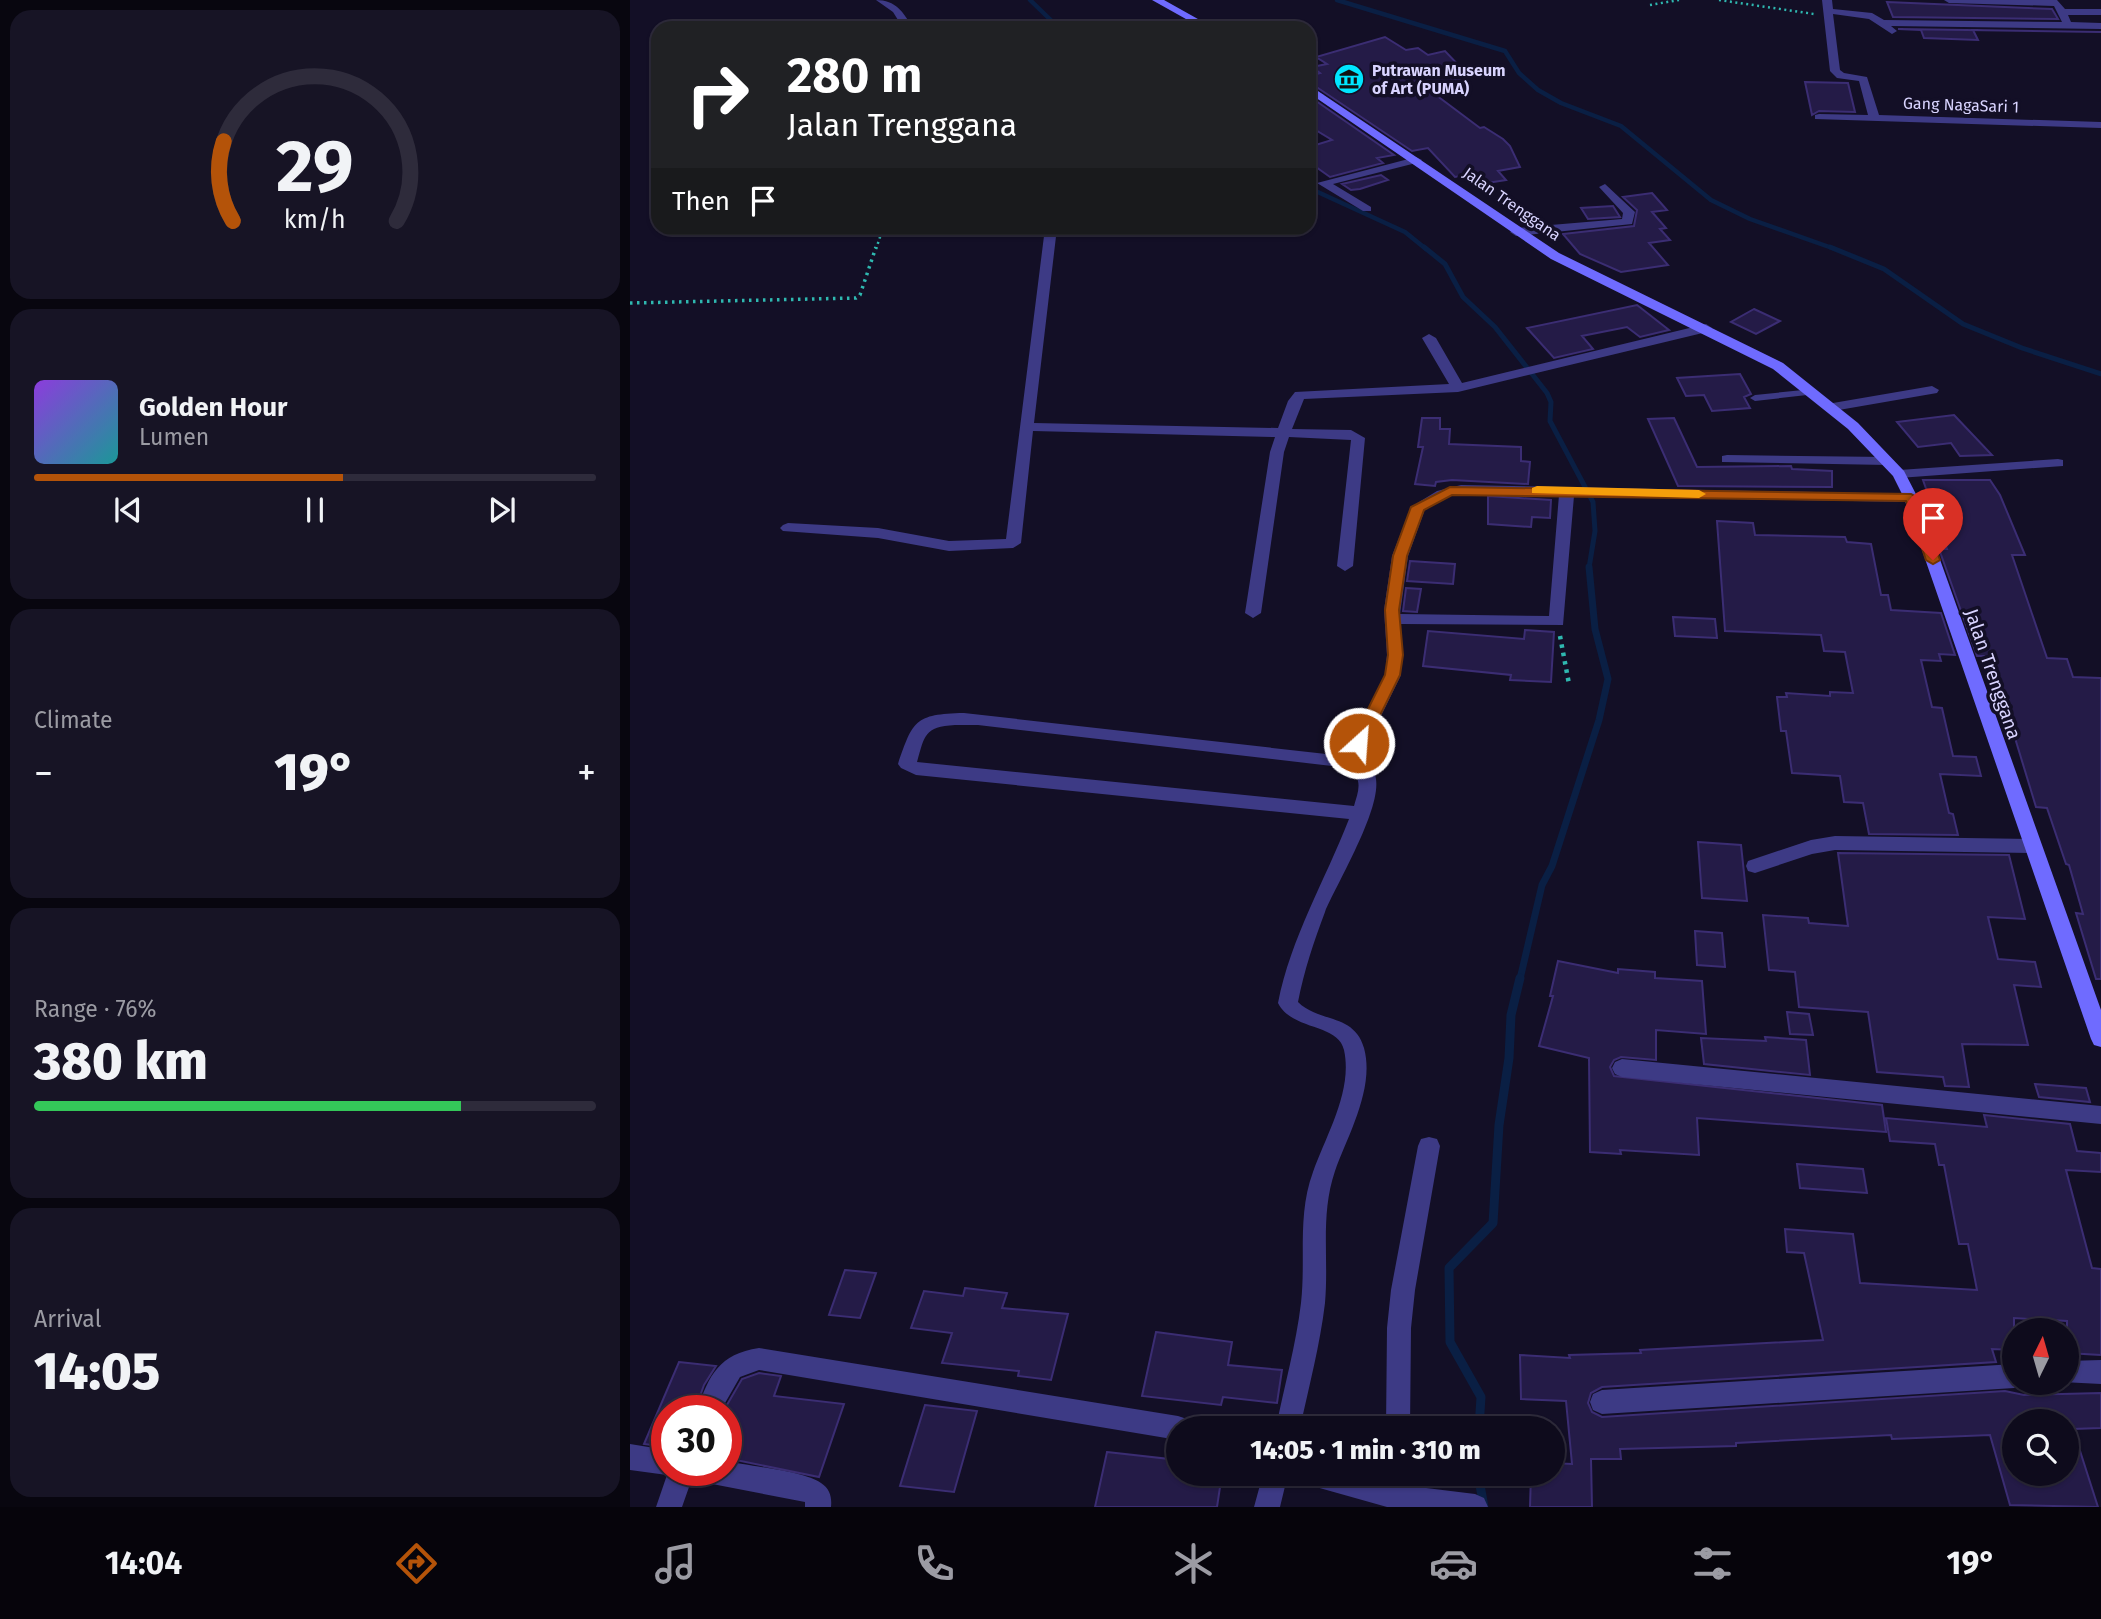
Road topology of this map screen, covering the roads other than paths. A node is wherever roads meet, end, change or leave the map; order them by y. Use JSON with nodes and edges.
{"nodes":[{"id":1,"x":881,"y":0,"type":"edge"},
{"id":2,"x":1157,"y":0,"type":"edge"},
{"id":3,"x":1949,"y":0,"type":"edge"},
{"id":4,"x":2059,"y":5,"type":"edge"},
{"id":5,"x":1828,"y":9,"type":"edge"},
{"id":6,"x":2101,"y":12,"type":"edge"},
{"id":7,"x":904,"y":21,"type":"edge"},
{"id":8,"x":1196,"y":21,"type":"edge"},
{"id":9,"x":2067,"y":25,"type":"junction"},
{"id":10,"x":2101,"y":26,"type":"edge"},
{"id":11,"x":1316,"y":96,"type":"edge"},
{"id":12,"x":1819,"y":117,"type":"dead end"},
{"id":13,"x":1874,"y":118,"type":"junction"},
{"id":14,"x":2101,"y":125,"type":"edge"},
{"id":15,"x":1416,"y":160,"type":"junction"},
{"id":16,"x":1316,"y":179,"type":"edge"},
{"id":17,"x":1323,"y":183,"type":"junction"},
{"id":18,"x":1605,"y":187,"type":"dead end"},
{"id":19,"x":1367,"y":209,"type":"dead end"},
{"id":20,"x":1516,"y":232,"type":"junction"},
{"id":21,"x":1050,"y":235,"type":"edge"},
{"id":22,"x":1706,"y":328,"type":"junction"},
{"id":23,"x":1429,"y":338,"type":"dead end"},
{"id":24,"x":1458,"y":388,"type":"junction"},
{"id":25,"x":1932,"y":390,"type":"dead end"},
{"id":26,"x":1813,"y":392,"type":"junction"},
{"id":27,"x":1755,"y":398,"type":"dead end"},
{"id":28,"x":1833,"y":408,"type":"junction"},
{"id":29,"x":1028,"y":427,"type":"junction"},
{"id":30,"x":1284,"y":432,"type":"junction"},
{"id":31,"x":1727,"y":458,"type":"dead end"},
{"id":32,"x":1887,"y":461,"type":"junction"},
{"id":33,"x":2058,"y":463,"type":"dead end"},
{"id":34,"x":1899,"y":474,"type":"junction"},
{"id":35,"x":1567,"y":491,"type":"junction"},
{"id":36,"x":1911,"y":498,"type":"junction"},
{"id":37,"x":788,"y":528,"type":"dead end"},
{"id":38,"x":1345,"y":566,"type":"dead end"},
{"id":39,"x":1253,"y":613,"type":"dead end"},
{"id":40,"x":1395,"y":619,"type":"junction"},
{"id":41,"x":1349,"y":764,"type":"junction"},
{"id":42,"x":1359,"y":813,"type":"junction"},
{"id":43,"x":2031,"y":846,"type":"junction"},
{"id":44,"x":1755,"y":866,"type":"dead end"},
{"id":45,"x":2101,"y":1039,"type":"edge"},
{"id":46,"x":1622,"y":1068,"type":"dead end"},
{"id":47,"x":2101,"y":1115,"type":"edge"},
{"id":48,"x":1429,"y":1146,"type":"dead end"},
{"id":49,"x":2101,"y":1371,"type":"edge"},
{"id":50,"x":2079,"y":1372,"type":"edge"},
{"id":51,"x":2002,"y":1377,"type":"edge"},
{"id":52,"x":716,"y":1395,"type":"edge"},
{"id":53,"x":1602,"y":1402,"type":"dead end"},
{"id":54,"x":1290,"y":1416,"type":"edge"},
{"id":55,"x":1398,"y":1416,"type":"edge"},
{"id":56,"x":1166,"y":1426,"type":"edge"},
{"id":57,"x":630,"y":1457,"type":"edge"},
{"id":58,"x":651,"y":1460,"type":"edge"},
{"id":59,"x":742,"y":1477,"type":"edge"},
{"id":60,"x":676,"y":1486,"type":"edge"},
{"id":61,"x":1272,"y":1486,"type":"edge"},
{"id":62,"x":1400,"y":1486,"type":"edge"},
{"id":63,"x":1465,"y":1506,"type":"edge"},
{"id":64,"x":669,"y":1507,"type":"edge"},
{"id":65,"x":818,"y":1507,"type":"edge"},
{"id":66,"x":1266,"y":1507,"type":"edge"}],
"edges":[{"from":1,"to":7,"type":"street"},
{"from":2,"to":8,"type":"main road"},
{"from":3,"to":4,"type":"street"},
{"from":4,"to":6,"type":"street"},
{"from":4,"to":9,"type":"street"},
{"from":5,"to":9,"type":"street"},
{"from":5,"to":13,"type":"street"},
{"from":9,"to":10,"type":"street"},
{"from":11,"to":15,"type":"main road","name":"Jalan Trenggana"},
{"from":12,"to":13,"type":"street","name":"Gang NagaSari 1"},
{"from":13,"to":14,"type":"street","name":"Gang NagaSari 1"},
{"from":15,"to":17,"type":"street"},
{"from":15,"to":20,"type":"main road","name":"Jalan Trenggana"},
{"from":16,"to":17,"type":"street"},
{"from":17,"to":19,"type":"street"},
{"from":18,"to":20,"type":"street"},
{"from":20,"to":22,"type":"main road","name":"Jalan Trenggana"},
{"from":21,"to":29,"type":"street"},
{"from":22,"to":24,"type":"street"},
{"from":22,"to":26,"type":"main road","name":"Jalan Trenggana"},
{"from":23,"to":24,"type":"street"},
{"from":24,"to":30,"type":"street"},
{"from":25,"to":28,"type":"street"},
{"from":26,"to":27,"type":"lane"},
{"from":26,"to":28,"type":"main road","name":"Jalan Trenggana"},
{"from":28,"to":32,"type":"main road","name":"Jalan Trenggana"},
{"from":29,"to":30,"type":"street"},
{"from":29,"to":37,"type":"street"},
{"from":30,"to":38,"type":"street"},
{"from":30,"to":39,"type":"street"},
{"from":31,"to":32,"type":"street"},
{"from":32,"to":34,"type":"main road","name":"Jalan Trenggana"},
{"from":33,"to":34,"type":"street"},
{"from":34,"to":36,"type":"main road","name":"Jalan Trenggana"},
{"from":35,"to":36,"type":"street"},
{"from":35,"to":40,"type":"street"},
{"from":35,"to":40,"type":"street"},
{"from":36,"to":43,"type":"main road","name":"Jalan Trenggana"},
{"from":40,"to":41,"type":"street"},
{"from":41,"to":42,"type":"street"},
{"from":41,"to":42,"type":"street"},
{"from":42,"to":54,"type":"street"},
{"from":43,"to":44,"type":"street"},
{"from":43,"to":45,"type":"main road","name":"Jalan Trenggana"},
{"from":46,"to":47,"type":"street"},
{"from":48,"to":55,"type":"street"},
{"from":49,"to":50,"type":"street"},
{"from":51,"to":53,"type":"street"},
{"from":52,"to":56,"type":"street"},
{"from":57,"to":58,"type":"street"},
{"from":59,"to":65,"type":"street"},
{"from":60,"to":64,"type":"street"},
{"from":61,"to":66,"type":"street"},
{"from":62,"to":63,"type":"street"}]}
